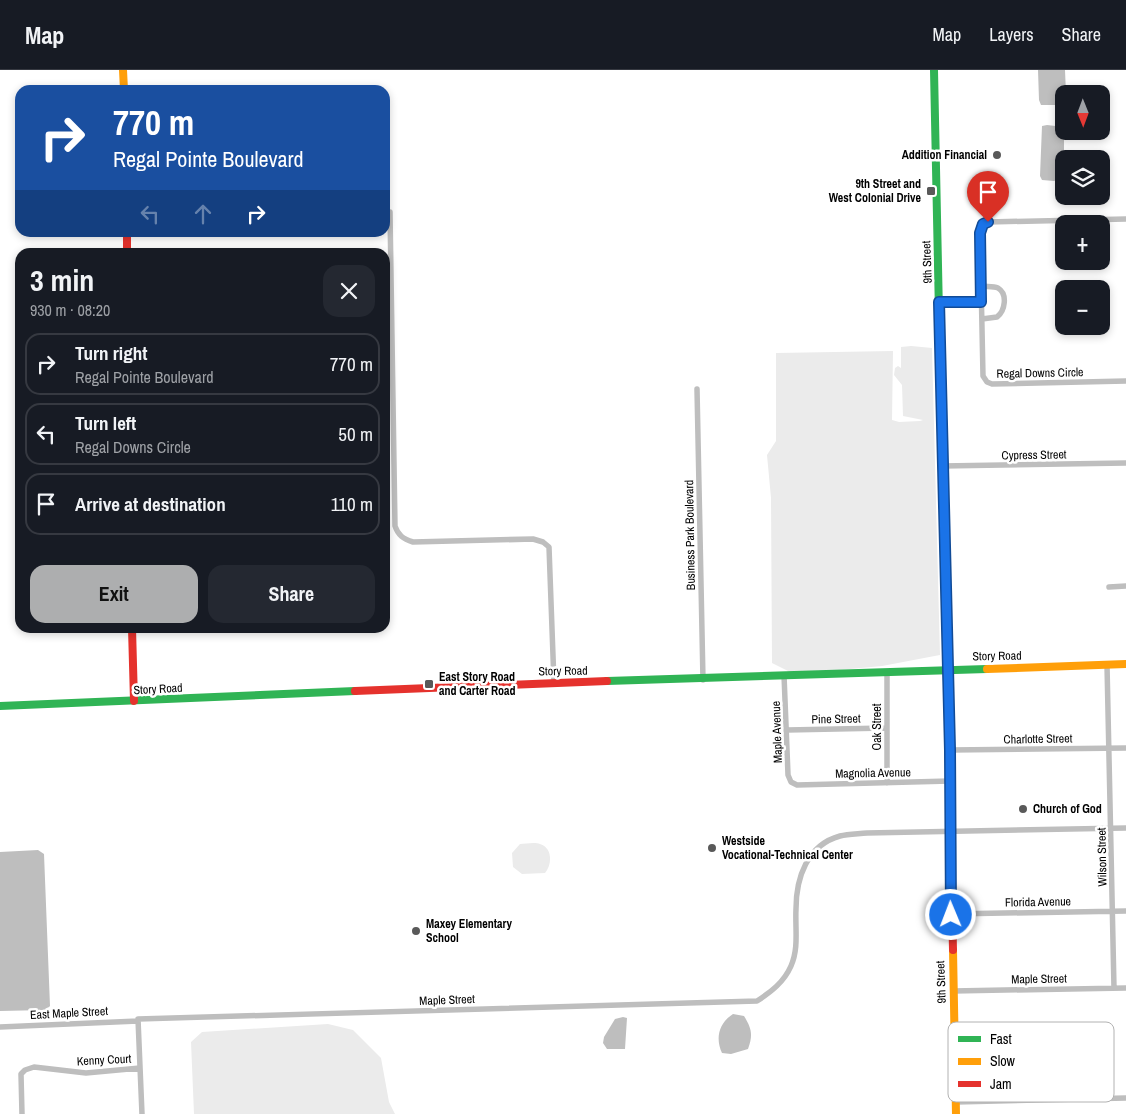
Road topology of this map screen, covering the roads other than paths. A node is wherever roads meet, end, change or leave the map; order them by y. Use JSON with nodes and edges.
{"nodes":[{"id":1,"x":123,"y":70,"type":"edge"},
{"id":2,"x":934,"y":70,"type":"edge"},
{"id":3,"x":124,"y":85,"type":"edge"},
{"id":4,"x":390,"y":212,"type":"dead end"},
{"id":5,"x":1126,"y":220,"type":"edge"},
{"id":6,"x":981,"y":286,"type":"junction"},
{"id":7,"x":939,"y":302,"type":"junction"},
{"id":8,"x":981,"y":302,"type":"junction"},
{"id":9,"x":982,"y":319,"type":"junction"},
{"id":10,"x":1126,"y":381,"type":"edge"},
{"id":11,"x":697,"y":389,"type":"dead end"},
{"id":12,"x":1126,"y":463,"type":"edge"},
{"id":13,"x":942,"y":466,"type":"junction"},
{"id":14,"x":1126,"y":586,"type":"edge"},
{"id":15,"x":1108,"y":587,"type":"dead end"},
{"id":16,"x":132,"y":633,"type":"edge"},
{"id":17,"x":1126,"y":664,"type":"edge"},
{"id":18,"x":1108,"y":665,"type":"junction"},
{"id":19,"x":948,"y":669,"type":"junction"},
{"id":20,"x":888,"y":672,"type":"junction"},
{"id":21,"x":784,"y":675,"type":"junction"},
{"id":22,"x":704,"y":680,"type":"junction"},
{"id":23,"x":554,"y":683,"type":"junction"},
{"id":24,"x":134,"y":701,"type":"junction"},
{"id":25,"x":0,"y":706,"type":"edge"},
{"id":26,"x":886,"y":728,"type":"junction"},
{"id":27,"x":787,"y":730,"type":"junction"},
{"id":28,"x":1126,"y":748,"type":"edge"},
{"id":29,"x":1109,"y":749,"type":"junction"},
{"id":30,"x":950,"y":750,"type":"junction"},
{"id":31,"x":950,"y":782,"type":"junction"},
{"id":32,"x":886,"y":783,"type":"junction"},
{"id":33,"x":797,"y":785,"type":"joint"},
{"id":34,"x":1112,"y":828,"type":"junction"},
{"id":35,"x":1126,"y":828,"type":"edge"},
{"id":36,"x":949,"y":831,"type":"junction"},
{"id":37,"x":1112,"y":911,"type":"junction"},
{"id":38,"x":1126,"y":911,"type":"edge"},
{"id":39,"x":951,"y":914,"type":"junction"},
{"id":40,"x":1114,"y":988,"type":"junction"},
{"id":41,"x":1126,"y":988,"type":"edge"},
{"id":42,"x":953,"y":991,"type":"junction"},
{"id":43,"x":138,"y":1020,"type":"junction"},
{"id":44,"x":954,"y":1022,"type":"edge"},
{"id":45,"x":0,"y":1027,"type":"edge"},
{"id":46,"x":140,"y":1068,"type":"junction"},
{"id":47,"x":956,"y":1102,"type":"edge"},
{"id":48,"x":22,"y":1114,"type":"edge"},
{"id":49,"x":142,"y":1114,"type":"edge"},
{"id":50,"x":956,"y":1114,"type":"edge"}],
"edges":[{"from":1,"to":3,"type":"street"},
{"from":2,"to":7,"type":"street","name":"9th Street"},
{"from":4,"to":23,"type":"street"},
{"from":5,"to":6,"type":"street","name":"Regal Downs Circle"},
{"from":6,"to":8,"type":"street","name":"Regal Downs Circle"},
{"from":6,"to":9,"type":"street"},
{"from":7,"to":8,"type":"street"},
{"from":7,"to":13,"type":"street","name":"9th Street"},
{"from":8,"to":9,"type":"street","name":"Regal Downs Circle"},
{"from":9,"to":10,"type":"street","name":"Regal Downs Circle"},
{"from":11,"to":22,"type":"street","name":"Business Park Boulevard"},
{"from":12,"to":13,"type":"street","name":"Cypress Street"},
{"from":13,"to":19,"type":"street","name":"9th Street"},
{"from":14,"to":15,"type":"street"},
{"from":16,"to":24,"type":"street"},
{"from":17,"to":18,"type":"street","name":"Story Road"},
{"from":18,"to":19,"type":"street","name":"Story Road"},
{"from":18,"to":29,"type":"street","name":"Wilson Street"},
{"from":19,"to":20,"type":"street","name":"Story Road"},
{"from":19,"to":30,"type":"street","name":"9th Street"},
{"from":20,"to":21,"type":"street","name":"Story Road"},
{"from":20,"to":26,"type":"street","name":"Oak Street"},
{"from":21,"to":22,"type":"street","name":"Story Road"},
{"from":21,"to":27,"type":"street","name":"Maple Avenue"},
{"from":22,"to":23,"type":"street","name":"Story Road"},
{"from":23,"to":24,"type":"street","name":"Story Road"},
{"from":24,"to":25,"type":"street","name":"Story Road"},
{"from":26,"to":27,"type":"street","name":"Pine Street"},
{"from":26,"to":32,"type":"street","name":"Oak Street"},
{"from":27,"to":33,"type":"street","name":"Maple Avenue"},
{"from":28,"to":29,"type":"street","name":"Charlotte Street"},
{"from":29,"to":30,"type":"street","name":"Charlotte Street"},
{"from":29,"to":34,"type":"street","name":"Wilson Street"},
{"from":30,"to":31,"type":"street","name":"9th Street"},
{"from":31,"to":32,"type":"street","name":"Magnolia Avenue"},
{"from":31,"to":36,"type":"street","name":"9th Street"},
{"from":32,"to":33,"type":"street","name":"Magnolia Avenue"},
{"from":34,"to":35,"type":"street"},
{"from":34,"to":36,"type":"street"},
{"from":34,"to":37,"type":"street","name":"Wilson Street"},
{"from":36,"to":39,"type":"street","name":"9th Street"},
{"from":36,"to":43,"type":"street","name":"Maple Street"},
{"from":37,"to":38,"type":"street","name":"Florida Avenue"},
{"from":37,"to":39,"type":"street","name":"Florida Avenue"},
{"from":37,"to":40,"type":"street","name":"Wilson Street"},
{"from":39,"to":42,"type":"street","name":"9th Street"},
{"from":40,"to":41,"type":"street","name":"Maple Street"},
{"from":40,"to":42,"type":"street","name":"Maple Street"},
{"from":42,"to":44,"type":"street","name":"9th Street"},
{"from":43,"to":45,"type":"street","name":"East Maple Street"},
{"from":43,"to":46,"type":"street"},
{"from":46,"to":48,"type":"street","name":"Kenny Court"},
{"from":46,"to":49,"type":"street"},
{"from":47,"to":50,"type":"street","name":"9th Street"}]}
